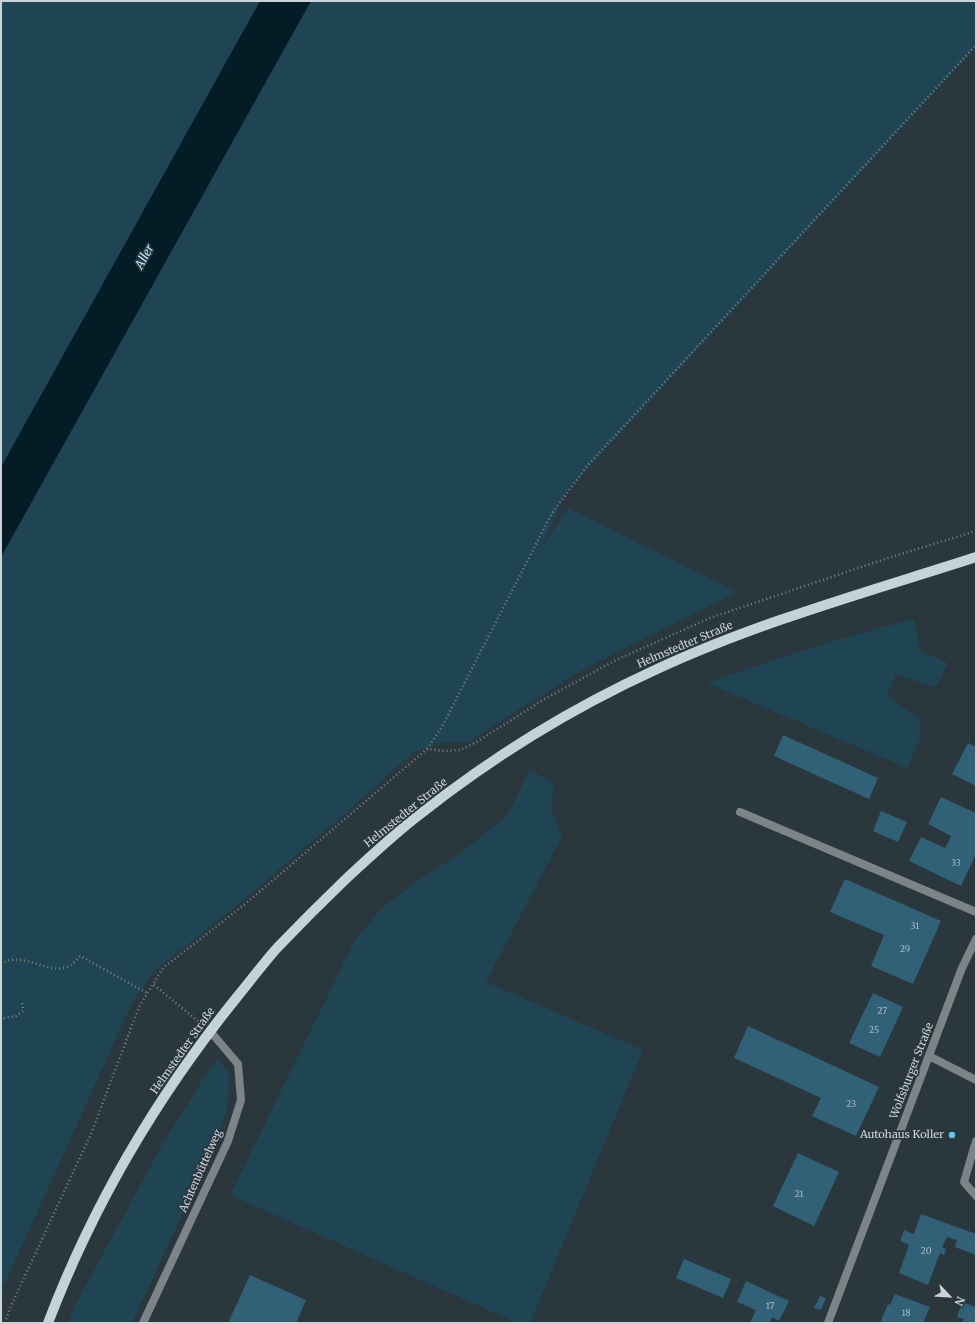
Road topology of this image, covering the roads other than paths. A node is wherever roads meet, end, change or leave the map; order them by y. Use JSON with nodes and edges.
{"nodes":[{"id":1,"x":976,"y":557,"type":"edge"},
{"id":2,"x":740,"y":812,"type":"dead end"},
{"id":3,"x":976,"y":912,"type":"edge"},
{"id":4,"x":976,"y":939,"type":"edge"},
{"id":5,"x":210,"y":1031,"type":"junction"},
{"id":6,"x":929,"y":1056,"type":"junction"},
{"id":7,"x":976,"y":1080,"type":"edge"},
{"id":8,"x":976,"y":1141,"type":"edge"},
{"id":9,"x":976,"y":1196,"type":"edge"},
{"id":10,"x":48,"y":1323,"type":"edge"},
{"id":11,"x":143,"y":1323,"type":"edge"},
{"id":12,"x":828,"y":1323,"type":"edge"}],
"edges":[{"from":1,"to":5,"type":"main road","name":"Helmstedter Straße"},
{"from":2,"to":3,"type":"street"},
{"from":4,"to":6,"type":"street","name":"Wolfsburger Straße"},
{"from":5,"to":10,"type":"main road","name":"Helmstedter Straße"},
{"from":5,"to":11,"type":"street","name":"Achtenbüttelweg"},
{"from":6,"to":7,"type":"street"},
{"from":6,"to":12,"type":"street","name":"Wolfsburger Straße"},
{"from":8,"to":9,"type":"street"}]}
